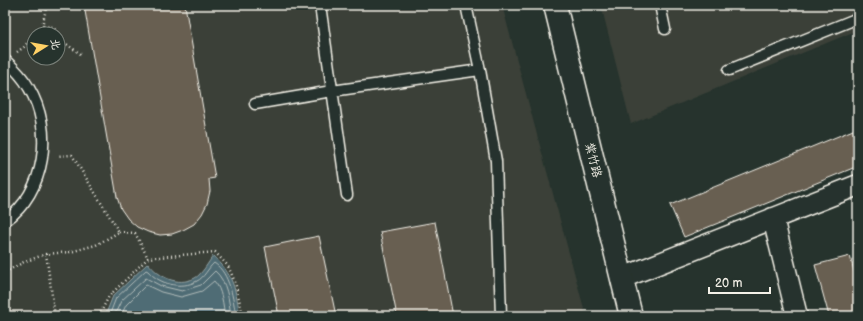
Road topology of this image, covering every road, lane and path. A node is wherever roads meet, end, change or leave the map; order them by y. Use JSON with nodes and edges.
{"nodes":[{"id":1,"x":48,"y":5,"type":"edge"},
{"id":2,"x":320,"y":5,"type":"edge"},
{"id":3,"x":466,"y":5,"type":"edge"},
{"id":4,"x":555,"y":5,"type":"edge"},
{"id":5,"x":660,"y":5,"type":"edge"},
{"id":6,"x":858,"y":18,"type":"edge"},
{"id":7,"x":42,"y":26,"type":"edge"},
{"id":8,"x":665,"y":29,"type":"dead end"},
{"id":9,"x":66,"y":44,"type":"edge"},
{"id":10,"x":26,"y":45,"type":"edge"},
{"id":11,"x":82,"y":55,"type":"dead end"},
{"id":12,"x":5,"y":60,"type":"edge"},
{"id":13,"x":480,"y":70,"type":"junction"},
{"id":14,"x":729,"y":70,"type":"dead end"},
{"id":15,"x":332,"y":91,"type":"junction"},
{"id":16,"x":255,"y":104,"type":"dead end"},
{"id":17,"x":42,"y":158,"type":"junction"},
{"id":18,"x":858,"y":185,"type":"edge"},
{"id":19,"x":347,"y":195,"type":"dead end"},
{"id":20,"x":773,"y":218,"type":"junction"},
{"id":21,"x":5,"y":221,"type":"edge"},
{"id":22,"x":120,"y":232,"type":"junction"},
{"id":23,"x":46,"y":254,"type":"junction"},
{"id":24,"x":148,"y":258,"type":"junction"},
{"id":25,"x":5,"y":272,"type":"edge"},
{"id":26,"x":622,"y":278,"type":"junction"},
{"id":27,"x":55,"y":316,"type":"edge"},
{"id":28,"x":99,"y":316,"type":"edge"},
{"id":29,"x":243,"y":316,"type":"edge"},
{"id":30,"x":501,"y":316,"type":"edge"},
{"id":31,"x":631,"y":316,"type":"edge"},
{"id":32,"x":797,"y":316,"type":"edge"}],
"edges":[{"from":1,"to":7,"type":"path"},
{"from":2,"to":15,"type":"lane"},
{"from":3,"to":13,"type":"lane"},
{"from":4,"to":26,"type":"street","name":"紫竹路"},
{"from":5,"to":8,"type":"lane"},
{"from":6,"to":14,"type":"lane"},
{"from":9,"to":11,"type":"path"},
{"from":10,"to":12,"type":"path"},
{"from":12,"to":17,"type":"lane"},
{"from":13,"to":15,"type":"lane"},
{"from":13,"to":30,"type":"lane"},
{"from":15,"to":16,"type":"lane"},
{"from":15,"to":19,"type":"lane"},
{"from":17,"to":21,"type":"lane"},
{"from":17,"to":22,"type":"path"},
{"from":18,"to":20,"type":"street"},
{"from":20,"to":26,"type":"street"},
{"from":20,"to":32,"type":"street"},
{"from":22,"to":23,"type":"path"},
{"from":22,"to":24,"type":"path"},
{"from":23,"to":25,"type":"path"},
{"from":23,"to":27,"type":"path"},
{"from":24,"to":28,"type":"path"},
{"from":24,"to":29,"type":"path"},
{"from":26,"to":31,"type":"street","name":"紫竹路"}]}
